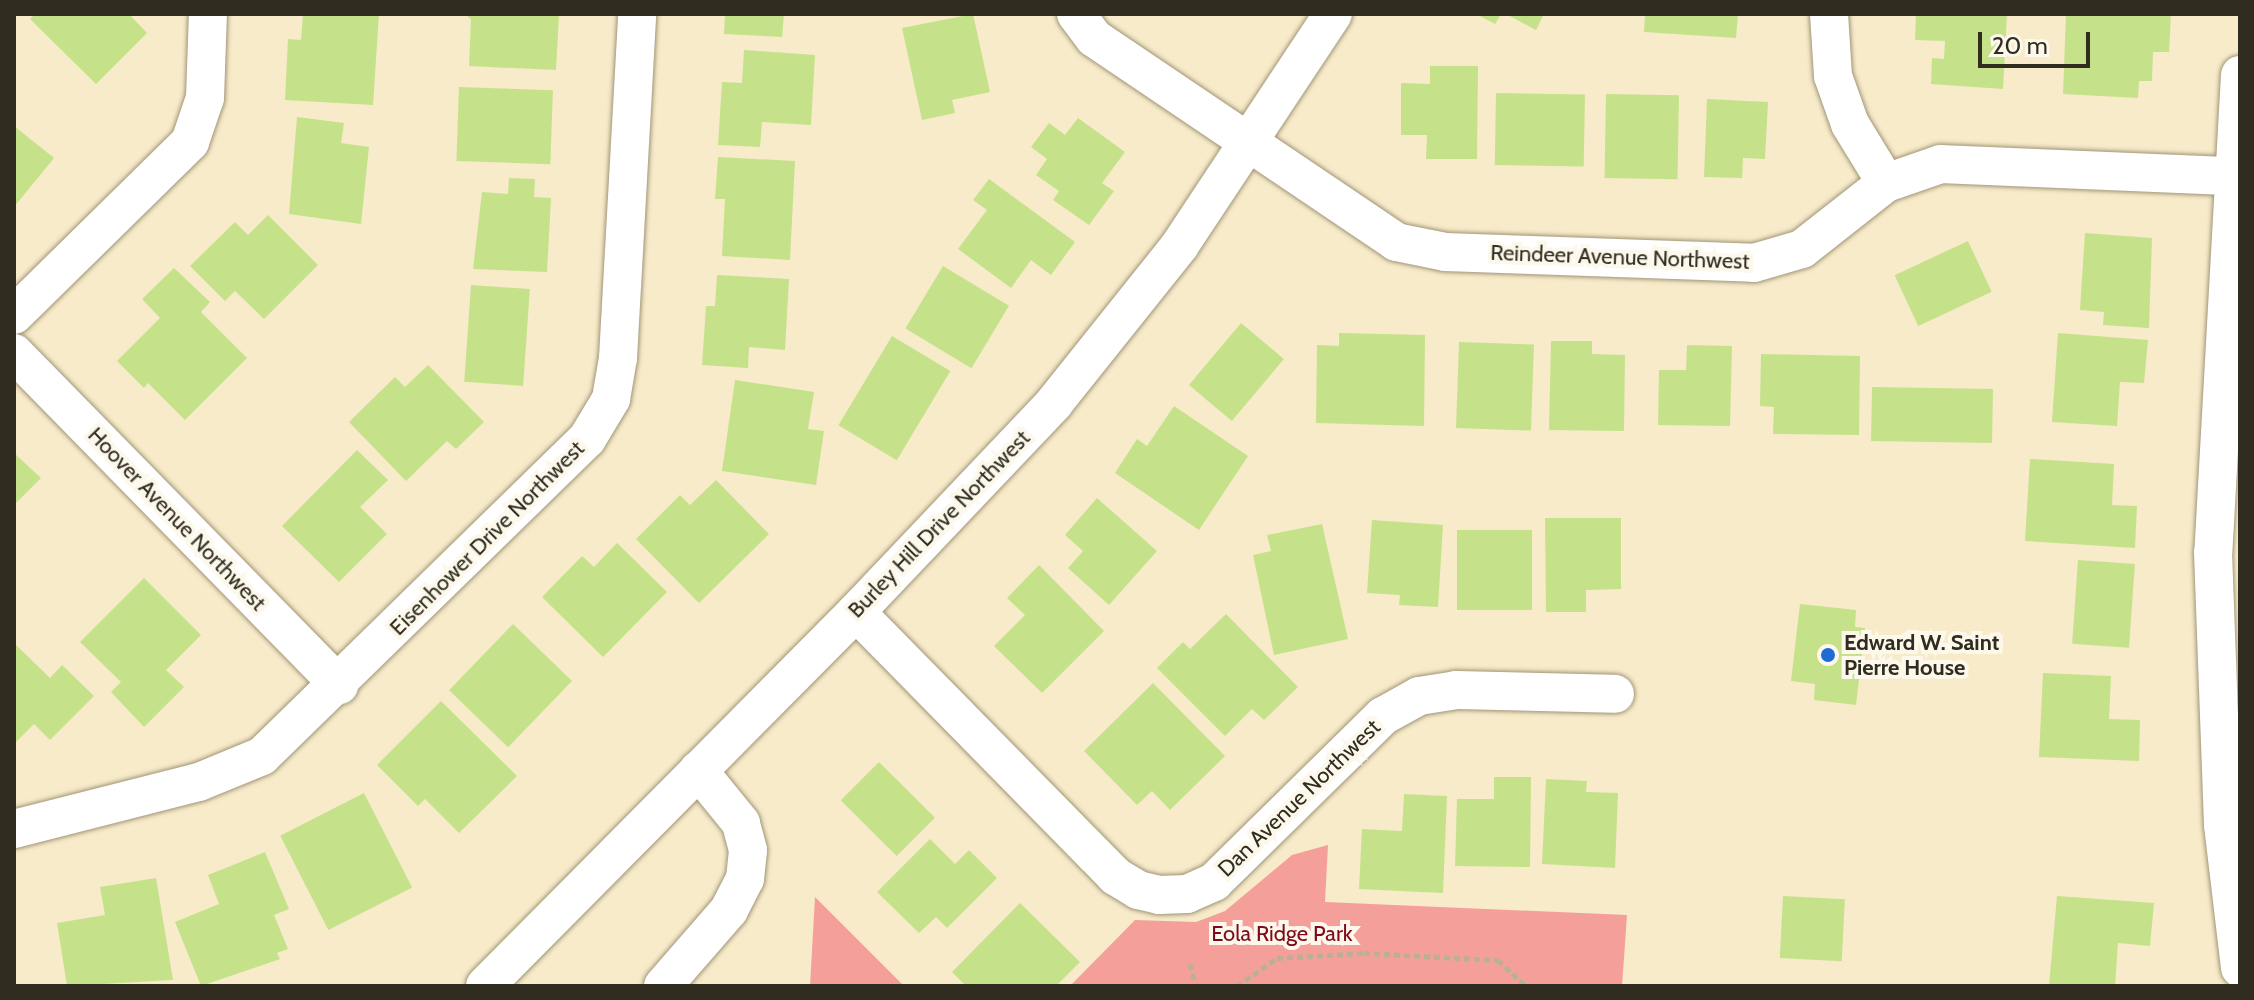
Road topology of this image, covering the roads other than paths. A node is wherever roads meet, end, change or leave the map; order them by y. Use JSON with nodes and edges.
{"nodes":[{"id":1,"x":208,"y":14,"type":"edge"},
{"id":2,"x":637,"y":14,"type":"edge"},
{"id":3,"x":1076,"y":14,"type":"edge"},
{"id":4,"x":1333,"y":14,"type":"edge"},
{"id":5,"x":1829,"y":14,"type":"edge"},
{"id":6,"x":2240,"y":75,"type":"edge"},
{"id":7,"x":1249,"y":146,"type":"junction"},
{"id":8,"x":2232,"y":176,"type":"junction"},
{"id":9,"x":1886,"y":183,"type":"junction"},
{"id":10,"x":14,"y":315,"type":"edge"},
{"id":11,"x":14,"y":353,"type":"edge"},
{"id":12,"x":856,"y":612,"type":"junction"},
{"id":13,"x":339,"y":685,"type":"junction"},
{"id":14,"x":1615,"y":694,"type":"dead end"},
{"id":15,"x":698,"y":770,"type":"junction"},
{"id":16,"x":14,"y":829,"type":"edge"},
{"id":17,"x":2240,"y":968,"type":"edge"},
{"id":18,"x":485,"y":986,"type":"edge"},
{"id":19,"x":663,"y":986,"type":"edge"}],
"edges":[{"from":1,"to":10,"type":"street"},
{"from":2,"to":13,"type":"street","name":"Eisenhower Drive Northwest"},
{"from":3,"to":7,"type":"street","name":"Reindeer Avenue Northwest"},
{"from":4,"to":7,"type":"street","name":"Burley Hill Drive Northwest"},
{"from":5,"to":9,"type":"street"},
{"from":6,"to":8,"type":"street"},
{"from":7,"to":9,"type":"street","name":"Reindeer Avenue Northwest"},
{"from":7,"to":12,"type":"street","name":"Burley Hill Drive Northwest"},
{"from":8,"to":9,"type":"street","name":"Reindeer Avenue Northwest"},
{"from":8,"to":17,"type":"street"},
{"from":11,"to":13,"type":"street","name":"Hoover Avenue Northwest"},
{"from":12,"to":14,"type":"street","name":"Dan Avenue Northwest"},
{"from":12,"to":15,"type":"street","name":"Burley Hill Drive Northwest"},
{"from":13,"to":16,"type":"street","name":"Eisenhower Drive Northwest"},
{"from":15,"to":18,"type":"street","name":"Burley Hill Drive Northwest"},
{"from":15,"to":19,"type":"street"}]}
